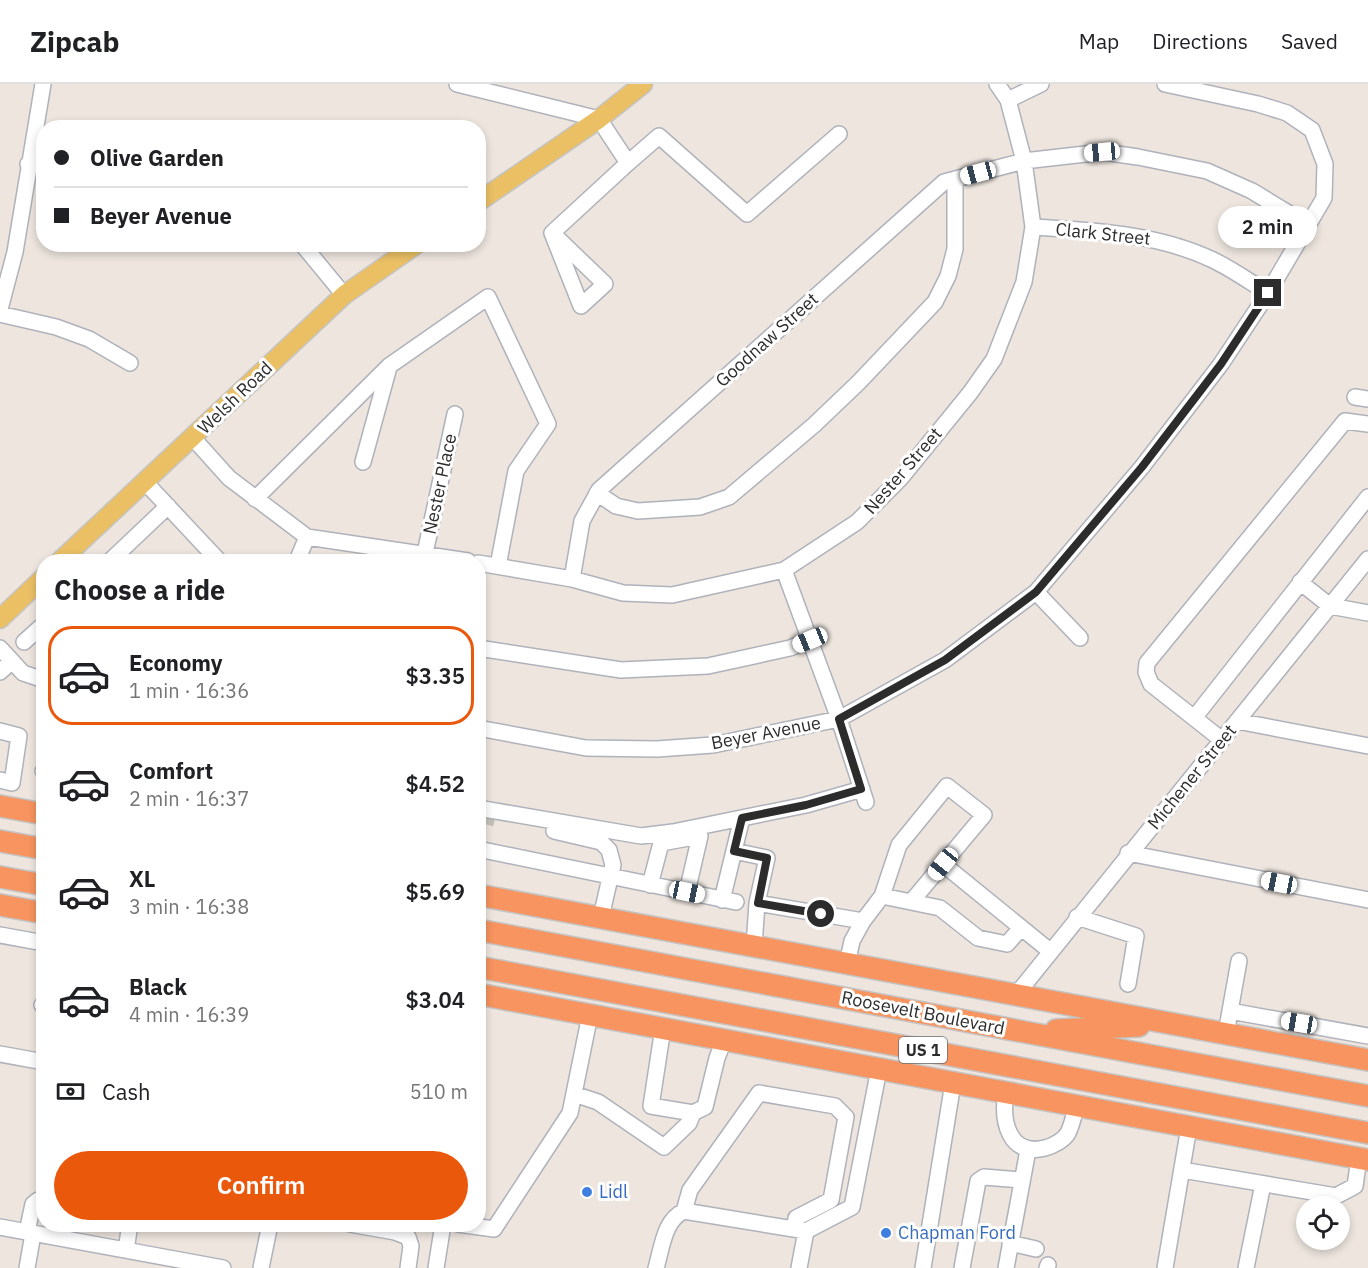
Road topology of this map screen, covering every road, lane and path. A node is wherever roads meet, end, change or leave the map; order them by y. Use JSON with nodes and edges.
{"nodes":[{"id":1,"x":43,"y":84,"type":"edge"},
{"id":2,"x":457,"y":84,"type":"edge"},
{"id":3,"x":643,"y":84,"type":"edge"},
{"id":4,"x":997,"y":84,"type":"edge"},
{"id":5,"x":1041,"y":84,"type":"edge"},
{"id":6,"x":1165,"y":84,"type":"edge"},
{"id":7,"x":1008,"y":100,"type":"junction"},
{"id":8,"x":599,"y":118,"type":"junction"},
{"id":9,"x":36,"y":120,"type":"edge"},
{"id":10,"x":36,"y":121,"type":"edge"},
{"id":11,"x":839,"y":134,"type":"dead end"},
{"id":12,"x":1024,"y":160,"type":"junction"},
{"id":13,"x":628,"y":163,"type":"junction"},
{"id":14,"x":28,"y":164,"type":"junction"},
{"id":15,"x":36,"y":166,"type":"edge"},
{"id":16,"x":956,"y":179,"type":"junction"},
{"id":17,"x":486,"y":196,"type":"edge"},
{"id":18,"x":1308,"y":225,"type":"junction"},
{"id":19,"x":1033,"y":226,"type":"junction"},
{"id":20,"x":552,"y":233,"type":"dead end"},
{"id":21,"x":309,"y":252,"type":"edge"},
{"id":22,"x":406,"y":252,"type":"edge"},
{"id":23,"x":1268,"y":293,"type":"junction"},
{"id":24,"x":344,"y":295,"type":"junction"},
{"id":25,"x":0,"y":309,"type":"edge"},
{"id":26,"x":0,"y":314,"type":"edge"},
{"id":27,"x":130,"y":363,"type":"dead end"},
{"id":28,"x":389,"y":366,"type":"junction"},
{"id":29,"x":455,"y":414,"type":"dead end"},
{"id":30,"x":1368,"y":424,"type":"edge"},
{"id":31,"x":193,"y":438,"type":"junction"},
{"id":32,"x":363,"y":462,"type":"dead end"},
{"id":33,"x":146,"y":482,"type":"junction"},
{"id":34,"x":597,"y":493,"type":"junction"},
{"id":35,"x":1368,"y":497,"type":"edge"},
{"id":36,"x":255,"y":499,"type":"junction"},
{"id":37,"x":168,"y":506,"type":"junction"},
{"id":38,"x":307,"y":537,"type":"junction"},
{"id":39,"x":425,"y":553,"type":"junction"},
{"id":40,"x":68,"y":554,"type":"edge"},
{"id":41,"x":117,"y":554,"type":"edge"},
{"id":42,"x":213,"y":554,"type":"edge"},
{"id":43,"x":300,"y":554,"type":"edge"},
{"id":44,"x":430,"y":554,"type":"edge"},
{"id":45,"x":1368,"y":559,"type":"edge"},
{"id":46,"x":486,"y":564,"type":"edge"},
{"id":47,"x":498,"y":566,"type":"junction"},
{"id":48,"x":784,"y":570,"type":"junction"},
{"id":49,"x":572,"y":579,"type":"junction"},
{"id":50,"x":1300,"y":582,"type":"junction"},
{"id":51,"x":36,"y":590,"type":"edge"},
{"id":52,"x":1036,"y":592,"type":"junction"},
{"id":53,"x":1330,"y":606,"type":"junction"},
{"id":54,"x":1368,"y":613,"type":"edge"},
{"id":55,"x":1,"y":616,"type":"edge"},
{"id":56,"x":1080,"y":638,"type":"dead end"},
{"id":57,"x":810,"y":640,"type":"junction"},
{"id":58,"x":0,"y":648,"type":"edge"},
{"id":59,"x":486,"y":649,"type":"edge"},
{"id":60,"x":12,"y":661,"type":"junction"},
{"id":61,"x":0,"y":672,"type":"edge"},
{"id":62,"x":36,"y":677,"type":"edge"},
{"id":63,"x":1194,"y":717,"type":"junction"},
{"id":64,"x":839,"y":719,"type":"junction"},
{"id":65,"x":1237,"y":721,"type":"junction"},
{"id":66,"x":486,"y":729,"type":"edge"},
{"id":67,"x":0,"y":731,"type":"edge"},
{"id":68,"x":1222,"y":740,"type":"junction"},
{"id":69,"x":1368,"y":746,"type":"edge"},
{"id":70,"x":2,"y":781,"type":"edge"},
{"id":71,"x":0,"y":796,"type":"edge"},
{"id":72,"x":0,"y":806,"type":"edge"},
{"id":73,"x":36,"y":813,"type":"edge"},
{"id":74,"x":486,"y":815,"type":"tunnel mouth"},
{"id":75,"x":486,"y":815,"type":"tunnel mouth"},
{"id":76,"x":742,"y":818,"type":"junction"},
{"id":77,"x":0,"y":841,"type":"edge"},
{"id":78,"x":36,"y":848,"type":"edge"},
{"id":79,"x":486,"y":851,"type":"edge"},
{"id":80,"x":734,"y":851,"type":"junction"},
{"id":81,"x":1128,"y":853,"type":"junction"},
{"id":82,"x":943,"y":864,"type":"junction"},
{"id":83,"x":610,"y":876,"type":"junction"},
{"id":84,"x":0,"y":877,"type":"edge"},
{"id":85,"x":36,"y":884,"type":"edge"},
{"id":86,"x":650,"y":885,"type":"junction"},
{"id":87,"x":687,"y":892,"type":"junction"},
{"id":88,"x":486,"y":896,"type":"edge"},
{"id":89,"x":882,"y":896,"type":"junction"},
{"id":90,"x":1368,"y":900,"type":"edge"},
{"id":91,"x":911,"y":902,"type":"junction"},
{"id":92,"x":758,"y":903,"type":"junction"},
{"id":93,"x":0,"y":905,"type":"edge"},
{"id":94,"x":36,"y":912,"type":"edge"},
{"id":95,"x":1077,"y":917,"type":"junction"},
{"id":96,"x":601,"y":918,"type":"junction"},
{"id":97,"x":863,"y":921,"type":"junction"},
{"id":98,"x":1021,"y":928,"type":"junction"},
{"id":99,"x":486,"y":931,"type":"edge"},
{"id":100,"x":0,"y":935,"type":"edge"},
{"id":101,"x":36,"y":942,"type":"edge"},
{"id":102,"x":754,"y":946,"type":"junction"},
{"id":103,"x":1050,"y":951,"type":"junction"},
{"id":104,"x":1239,"y":961,"type":"dead end"},
{"id":105,"x":847,"y":964,"type":"junction"},
{"id":106,"x":486,"y":968,"type":"edge"},
{"id":107,"x":1128,"y":984,"type":"dead end"},
{"id":108,"x":1016,"y":994,"type":"junction"},
{"id":109,"x":486,"y":996,"type":"edge"},
{"id":110,"x":1230,"y":1011,"type":"junction"},
{"id":111,"x":590,"y":1015,"type":"junction"},
{"id":112,"x":1175,"y":1024,"type":"junction"},
{"id":113,"x":663,"y":1029,"type":"junction"},
{"id":114,"x":1020,"y":1031,"type":"junction"},
{"id":115,"x":1226,"y":1034,"type":"junction"},
{"id":116,"x":1368,"y":1035,"type":"edge"},
{"id":117,"x":724,"y":1040,"type":"junction"},
{"id":118,"x":0,"y":1054,"type":"edge"},
{"id":119,"x":1367,"y":1054,"type":"edge"},
{"id":120,"x":36,"y":1061,"type":"edge"},
{"id":121,"x":879,"y":1069,"type":"junction"},
{"id":122,"x":1086,"y":1080,"type":"junction"},
{"id":123,"x":953,"y":1083,"type":"junction"},
{"id":124,"x":974,"y":1087,"type":"junction"},
{"id":125,"x":1006,"y":1092,"type":"junction"},
{"id":126,"x":574,"y":1094,"type":"junction"},
{"id":127,"x":1368,"y":1096,"type":"edge"},
{"id":128,"x":1077,"y":1106,"type":"junction"},
{"id":129,"x":693,"y":1113,"type":"junction"},
{"id":130,"x":1189,"y":1127,"type":"junction"},
{"id":131,"x":1368,"y":1132,"type":"edge"},
{"id":132,"x":1028,"y":1150,"type":"junction"},
{"id":133,"x":1364,"y":1159,"type":"edge"},
{"id":134,"x":1182,"y":1170,"type":"junction"},
{"id":135,"x":1022,"y":1180,"type":"junction"},
{"id":136,"x":1263,"y":1184,"type":"junction"},
{"id":137,"x":36,"y":1202,"type":"edge"},
{"id":138,"x":684,"y":1211,"type":"junction"},
{"id":139,"x":0,"y":1227,"type":"edge"},
{"id":140,"x":486,"y":1228,"type":"edge"},
{"id":141,"x":800,"y":1230,"type":"junction"},
{"id":142,"x":129,"y":1232,"type":"edge"},
{"id":143,"x":268,"y":1232,"type":"edge"},
{"id":144,"x":395,"y":1232,"type":"edge"},
{"id":145,"x":442,"y":1232,"type":"edge"},
{"id":146,"x":30,"y":1233,"type":"junction"},
{"id":147,"x":1010,"y":1243,"type":"junction"},
{"id":148,"x":1036,"y":1249,"type":"dead end"},
{"id":149,"x":126,"y":1250,"type":"junction"},
{"id":150,"x":27,"y":1268,"type":"edge"},
{"id":151,"x":223,"y":1268,"type":"edge"},
{"id":152,"x":261,"y":1268,"type":"edge"},
{"id":153,"x":408,"y":1268,"type":"edge"},
{"id":154,"x":436,"y":1268,"type":"edge"},
{"id":155,"x":656,"y":1268,"type":"edge"},
{"id":156,"x":799,"y":1268,"type":"edge"},
{"id":157,"x":923,"y":1268,"type":"edge"},
{"id":158,"x":962,"y":1268,"type":"edge"},
{"id":159,"x":1006,"y":1268,"type":"edge"},
{"id":160,"x":1165,"y":1268,"type":"edge"},
{"id":161,"x":1246,"y":1268,"type":"edge"}],
"edges":[{"from":1,"to":9,"type":"street"},
{"from":2,"to":8,"type":"street"},
{"from":3,"to":8,"type":"main road"},
{"from":4,"to":7,"type":"street","name":"Nester Street"},
{"from":5,"to":7,"type":"street"},
{"from":6,"to":18,"type":"street","name":"Beyer Avenue"},
{"from":7,"to":12,"type":"street","name":"Nester Street"},
{"from":8,"to":13,"type":"street"},
{"from":8,"to":17,"type":"main road"},
{"from":10,"to":14,"type":"street"},
{"from":11,"to":13,"type":"street"},
{"from":12,"to":16,"type":"street","name":"Goodnaw Street"},
{"from":12,"to":18,"type":"street","name":"Goodnaw Street"},
{"from":12,"to":19,"type":"street","name":"Nester Street"},
{"from":13,"to":20,"type":"street"},
{"from":14,"to":15,"type":"street"},
{"from":14,"to":25,"type":"street"},
{"from":16,"to":34,"type":"street","name":"Goodnaw Street"},
{"from":16,"to":34,"type":"street"},
{"from":18,"to":23,"type":"street","name":"Beyer Avenue"},
{"from":19,"to":23,"type":"street","name":"Clark Street"},
{"from":19,"to":48,"type":"street","name":"Nester Street"},
{"from":21,"to":24,"type":"street"},
{"from":22,"to":24,"type":"main road","name":"Welsh Road"},
{"from":23,"to":52,"type":"street","name":"Beyer Avenue"},
{"from":24,"to":31,"type":"main road","name":"Welsh Road"},
{"from":26,"to":27,"type":"street"},
{"from":28,"to":32,"type":"street"},
{"from":28,"to":36,"type":"street"},
{"from":28,"to":47,"type":"street"},
{"from":29,"to":39,"type":"street","name":"Nester Place"},
{"from":30,"to":63,"type":"street"},
{"from":31,"to":33,"type":"main road","name":"Welsh Road"},
{"from":31,"to":36,"type":"street"},
{"from":33,"to":37,"type":"street"},
{"from":33,"to":40,"type":"main road","name":"Welsh Road"},
{"from":34,"to":49,"type":"street","name":"Goodnaw Street"},
{"from":35,"to":50,"type":"street"},
{"from":36,"to":38,"type":"street"},
{"from":37,"to":41,"type":"street"},
{"from":37,"to":42,"type":"street"},
{"from":38,"to":39,"type":"street"},
{"from":38,"to":43,"type":"street"},
{"from":39,"to":44,"type":"street"},
{"from":45,"to":53,"type":"street","name":"Michener Street"},
{"from":46,"to":47,"type":"street","name":"Nester Street"},
{"from":47,"to":49,"type":"street","name":"Nester Street"},
{"from":48,"to":49,"type":"street","name":"Nester Street"},
{"from":48,"to":57,"type":"street"},
{"from":50,"to":53,"type":"street"},
{"from":50,"to":63,"type":"street"},
{"from":51,"to":55,"type":"main road"},
{"from":52,"to":56,"type":"street"},
{"from":52,"to":64,"type":"street","name":"Beyer Avenue"},
{"from":53,"to":54,"type":"street"},
{"from":53,"to":65,"type":"street","name":"Michener Street"},
{"from":57,"to":59,"type":"street"},
{"from":57,"to":64,"type":"street"},
{"from":58,"to":60,"type":"street"},
{"from":60,"to":61,"type":"street"},
{"from":60,"to":62,"type":"street"},
{"from":63,"to":68,"type":"street"},
{"from":64,"to":66,"type":"street","name":"Beyer Avenue"},
{"from":64,"to":76,"type":"street"},
{"from":65,"to":68,"type":"street","name":"Michener Street"},
{"from":65,"to":69,"type":"street"},
{"from":67,"to":70,"type":"street"},
{"from":68,"to":81,"type":"street","name":"Michener Street"},
{"from":70,"to":71,"type":"street"},
{"from":72,"to":73,"type":"highway"},
{"from":74,"to":76,"type":"street"},
{"from":75,"to":83,"type":"street"},
{"from":76,"to":80,"type":"street"},
{"from":77,"to":78,"type":"highway"},
{"from":79,"to":83,"type":"street"},
{"from":80,"to":87,"type":"street"},
{"from":80,"to":92,"type":"street"},
{"from":81,"to":90,"type":"street"},
{"from":81,"to":95,"type":"street","name":"Michener Street"},
{"from":82,"to":89,"type":"street"},
{"from":82,"to":91,"type":"street"},
{"from":82,"to":98,"type":"street"},
{"from":83,"to":86,"type":"street"},
{"from":83,"to":96,"type":"street"},
{"from":84,"to":85,"type":"highway"},
{"from":86,"to":87,"type":"street"},
{"from":86,"to":87,"type":"street"},
{"from":88,"to":96,"type":"highway","name":"Roosevelt Boulevard"},
{"from":89,"to":91,"type":"street"},
{"from":89,"to":97,"type":"street"},
{"from":91,"to":98,"type":"street"},
{"from":92,"to":97,"type":"street"},
{"from":92,"to":102,"type":"street"},
{"from":93,"to":94,"type":"highway"},
{"from":95,"to":103,"type":"street","name":"Michener Street"},
{"from":95,"to":107,"type":"street"},
{"from":96,"to":102,"type":"highway","name":"Roosevelt Boulevard"},
{"from":97,"to":105,"type":"street"},
{"from":98,"to":103,"type":"street"},
{"from":99,"to":114,"type":"highway","name":"Roosevelt Boulevard","number":"US 1"},
{"from":100,"to":101,"type":"street"},
{"from":102,"to":105,"type":"highway","name":"Roosevelt Boulevard"},
{"from":103,"to":108,"type":"street","name":"Michener Street"},
{"from":104,"to":110,"type":"street"},
{"from":105,"to":108,"type":"highway","name":"Roosevelt Boulevard"},
{"from":106,"to":122,"type":"highway","name":"Roosevelt Boulevard","number":"US 1"},
{"from":108,"to":112,"type":"highway","name":"Roosevelt Boulevard"},
{"from":109,"to":111,"type":"highway","number":"US 1"},
{"from":110,"to":115,"type":"street"},
{"from":110,"to":116,"type":"street"},
{"from":111,"to":113,"type":"highway","number":"US 1"},
{"from":111,"to":126,"type":"street"},
{"from":112,"to":114,"type":"highway"},
{"from":112,"to":115,"type":"highway","name":"Roosevelt Boulevard"},
{"from":113,"to":117,"type":"highway","number":"US 1"},
{"from":113,"to":129,"type":"street"},
{"from":114,"to":127,"type":"highway","name":"Roosevelt Boulevard","number":"US 1"},
{"from":115,"to":119,"type":"highway","name":"Roosevelt Boulevard"},
{"from":117,"to":121,"type":"highway","number":"US 1"},
{"from":117,"to":129,"type":"street"},
{"from":118,"to":120,"type":"street"},
{"from":121,"to":123,"type":"highway","number":"US 1"},
{"from":121,"to":141,"type":"street"},
{"from":122,"to":124,"type":"highway"},
{"from":122,"to":131,"type":"highway","name":"Roosevelt Boulevard","number":"US 1"},
{"from":123,"to":124,"type":"highway","number":"US 1"},
{"from":123,"to":157,"type":"street"},
{"from":124,"to":125,"type":"highway","number":"US 1"},
{"from":125,"to":128,"type":"highway","number":"US 1"},
{"from":125,"to":132,"type":"street"},
{"from":126,"to":129,"type":"street"},
{"from":126,"to":140,"type":"street"},
{"from":128,"to":130,"type":"highway","number":"US 1"},
{"from":128,"to":132,"type":"street"},
{"from":130,"to":133,"type":"highway","number":"US 1"},
{"from":130,"to":134,"type":"street"},
{"from":132,"to":135,"type":"street"},
{"from":133,"to":136,"type":"street"},
{"from":134,"to":136,"type":"street"},
{"from":134,"to":160,"type":"street"},
{"from":135,"to":147,"type":"street"},
{"from":135,"to":158,"type":"street"},
{"from":136,"to":161,"type":"street"},
{"from":137,"to":146,"type":"street"},
{"from":138,"to":141,"type":"street"},
{"from":138,"to":141,"type":"street"},
{"from":138,"to":155,"type":"street"},
{"from":139,"to":146,"type":"street"},
{"from":141,"to":156,"type":"street"},
{"from":142,"to":149,"type":"street"},
{"from":143,"to":152,"type":"street"},
{"from":144,"to":153,"type":"street"},
{"from":145,"to":154,"type":"street"},
{"from":146,"to":149,"type":"street"},
{"from":146,"to":150,"type":"street"},
{"from":147,"to":148,"type":"street"},
{"from":147,"to":159,"type":"street"},
{"from":149,"to":151,"type":"street"}]}
